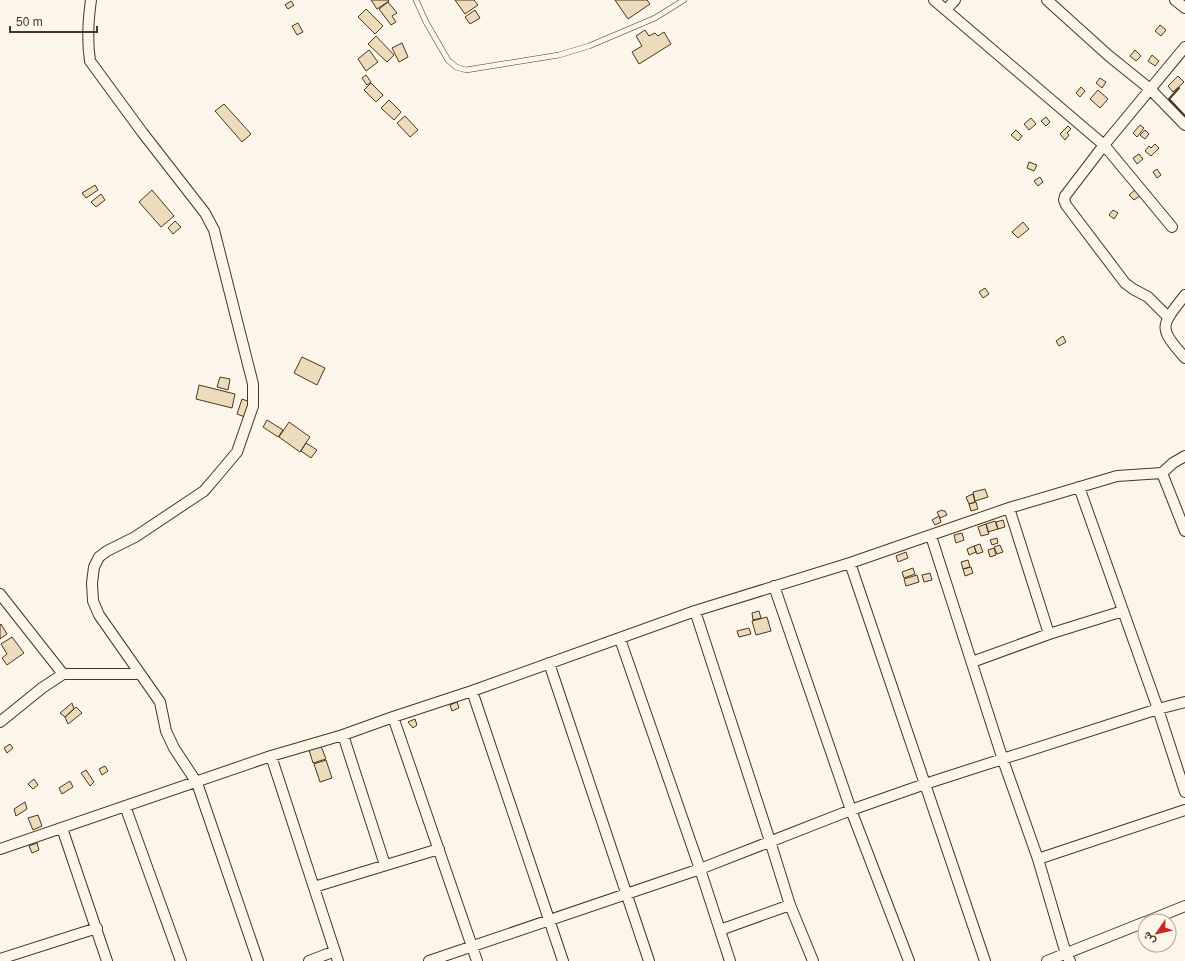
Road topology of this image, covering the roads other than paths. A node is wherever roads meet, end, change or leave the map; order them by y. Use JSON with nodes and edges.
{"nodes":[{"id":1,"x":91,"y":0,"type":"edge"},
{"id":2,"x":416,"y":0,"type":"edge"},
{"id":3,"x":684,"y":0,"type":"edge"},
{"id":4,"x":934,"y":0,"type":"edge"},
{"id":5,"x":955,"y":0,"type":"edge"},
{"id":6,"x":1047,"y":0,"type":"edge"},
{"id":7,"x":1176,"y":0,"type":"edge"},
{"id":8,"x":1185,"y":8,"type":"edge"},
{"id":9,"x":946,"y":10,"type":"junction"},
{"id":10,"x":1185,"y":47,"type":"edge"},
{"id":11,"x":1150,"y":89,"type":"junction"},
{"id":12,"x":1185,"y":125,"type":"edge"},
{"id":13,"x":1104,"y":145,"type":"junction"},
{"id":14,"x":1172,"y":227,"type":"dead end"},
{"id":15,"x":1185,"y":296,"type":"edge"},
{"id":16,"x":1168,"y":316,"type":"junction"},
{"id":17,"x":1185,"y":358,"type":"edge"},
{"id":18,"x":1185,"y":456,"type":"edge"},
{"id":19,"x":1162,"y":473,"type":"junction"},
{"id":20,"x":1080,"y":487,"type":"junction"},
{"id":21,"x":1009,"y":508,"type":"junction"},
{"id":22,"x":1185,"y":531,"type":"edge"},
{"id":23,"x":931,"y":536,"type":"junction"},
{"id":24,"x":850,"y":563,"type":"junction"},
{"id":25,"x":774,"y":586,"type":"junction"},
{"id":26,"x":0,"y":594,"type":"edge"},
{"id":27,"x":695,"y":611,"type":"junction"},
{"id":28,"x":1123,"y":611,"type":"junction"},
{"id":29,"x":1049,"y":634,"type":"junction"},
{"id":30,"x":620,"y":639,"type":"junction"},
{"id":31,"x":972,"y":662,"type":"junction"},
{"id":32,"x":549,"y":663,"type":"junction"},
{"id":33,"x":63,"y":674,"type":"junction"},
{"id":34,"x":140,"y":674,"type":"junction"},
{"id":35,"x":472,"y":691,"type":"junction"},
{"id":36,"x":1185,"y":702,"type":"edge"},
{"id":37,"x":1158,"y":709,"type":"junction"},
{"id":38,"x":393,"y":717,"type":"junction"},
{"id":39,"x":0,"y":722,"type":"edge"},
{"id":40,"x":343,"y":735,"type":"junction"},
{"id":41,"x":270,"y":756,"type":"junction"},
{"id":42,"x":1003,"y":760,"type":"junction"},
{"id":43,"x":197,"y":782,"type":"junction"},
{"id":44,"x":925,"y":784,"type":"junction"},
{"id":45,"x":1185,"y":792,"type":"edge"},
{"id":46,"x":125,"y":806,"type":"junction"},
{"id":47,"x":851,"y":810,"type":"junction"},
{"id":48,"x":1185,"y":810,"type":"edge"},
{"id":49,"x":62,"y":828,"type":"junction"},
{"id":50,"x":770,"y":841,"type":"junction"},
{"id":51,"x":0,"y":848,"type":"edge"},
{"id":52,"x":439,"y":849,"type":"junction"},
{"id":53,"x":1038,"y":859,"type":"junction"},
{"id":54,"x":385,"y":865,"type":"junction"},
{"id":55,"x":700,"y":869,"type":"junction"},
{"id":56,"x":314,"y":887,"type":"junction"},
{"id":57,"x":627,"y":894,"type":"junction"},
{"id":58,"x":790,"y":905,"type":"junction"},
{"id":59,"x":1185,"y":906,"type":"edge"},
{"id":60,"x":1168,"y":913,"type":"edge"},
{"id":61,"x":549,"y":920,"type":"junction"},
{"id":62,"x":1137,"y":926,"type":"edge"},
{"id":63,"x":97,"y":928,"type":"junction"},
{"id":64,"x":720,"y":930,"type":"junction"},
{"id":65,"x":472,"y":946,"type":"junction"},
{"id":66,"x":337,"y":956,"type":"edge"},
{"id":67,"x":1068,"y":957,"type":"edge"},
{"id":68,"x":0,"y":959,"type":"edge"},
{"id":69,"x":108,"y":961,"type":"edge"},
{"id":70,"x":181,"y":961,"type":"edge"},
{"id":71,"x":258,"y":961,"type":"edge"},
{"id":72,"x":309,"y":961,"type":"edge"},
{"id":73,"x":429,"y":961,"type":"edge"},
{"id":74,"x":477,"y":961,"type":"edge"},
{"id":75,"x":563,"y":961,"type":"edge"},
{"id":76,"x":649,"y":961,"type":"edge"},
{"id":77,"x":730,"y":961,"type":"edge"},
{"id":78,"x":812,"y":961,"type":"edge"},
{"id":79,"x":909,"y":961,"type":"edge"},
{"id":80,"x":985,"y":961,"type":"edge"},
{"id":81,"x":1047,"y":961,"type":"edge"}],
"edges":[{"from":1,"to":34,"type":"street"},
{"from":2,"to":3,"type":"lane"},
{"from":4,"to":9,"type":"street"},
{"from":5,"to":9,"type":"street"},
{"from":6,"to":11,"type":"street"},
{"from":7,"to":8,"type":"street"},
{"from":9,"to":13,"type":"street"},
{"from":10,"to":11,"type":"street"},
{"from":11,"to":12,"type":"street"},
{"from":11,"to":13,"type":"street"},
{"from":13,"to":14,"type":"street"},
{"from":13,"to":16,"type":"street"},
{"from":15,"to":16,"type":"street"},
{"from":16,"to":17,"type":"street"},
{"from":18,"to":19,"type":"street"},
{"from":19,"to":20,"type":"street"},
{"from":19,"to":22,"type":"street"},
{"from":20,"to":21,"type":"street"},
{"from":20,"to":28,"type":"street"},
{"from":21,"to":23,"type":"street"},
{"from":21,"to":29,"type":"street"},
{"from":23,"to":24,"type":"street"},
{"from":23,"to":31,"type":"street"},
{"from":24,"to":25,"type":"street"},
{"from":24,"to":44,"type":"street"},
{"from":25,"to":27,"type":"street"},
{"from":25,"to":47,"type":"street"},
{"from":26,"to":33,"type":"street"},
{"from":27,"to":30,"type":"street"},
{"from":27,"to":50,"type":"street"},
{"from":28,"to":29,"type":"street"},
{"from":28,"to":37,"type":"street"},
{"from":29,"to":31,"type":"street"},
{"from":30,"to":32,"type":"street"},
{"from":30,"to":55,"type":"street"},
{"from":31,"to":42,"type":"street"},
{"from":32,"to":35,"type":"street"},
{"from":32,"to":57,"type":"street"},
{"from":33,"to":34,"type":"street"},
{"from":33,"to":39,"type":"street"},
{"from":34,"to":43,"type":"street"},
{"from":35,"to":38,"type":"street"},
{"from":35,"to":61,"type":"street"},
{"from":36,"to":37,"type":"street"},
{"from":37,"to":42,"type":"street"},
{"from":37,"to":45,"type":"street"},
{"from":38,"to":40,"type":"street"},
{"from":38,"to":52,"type":"street"},
{"from":40,"to":41,"type":"street"},
{"from":40,"to":54,"type":"street"},
{"from":41,"to":43,"type":"street"},
{"from":41,"to":56,"type":"street"},
{"from":42,"to":44,"type":"street"},
{"from":42,"to":53,"type":"street"},
{"from":43,"to":46,"type":"street"},
{"from":43,"to":71,"type":"street"},
{"from":44,"to":47,"type":"street"},
{"from":44,"to":80,"type":"street"},
{"from":46,"to":49,"type":"street"},
{"from":46,"to":70,"type":"street"},
{"from":47,"to":50,"type":"street"},
{"from":47,"to":79,"type":"street"},
{"from":48,"to":53,"type":"street"},
{"from":49,"to":51,"type":"street"},
{"from":49,"to":63,"type":"street"},
{"from":50,"to":55,"type":"street"},
{"from":50,"to":58,"type":"street"},
{"from":52,"to":54,"type":"street"},
{"from":52,"to":65,"type":"street"},
{"from":53,"to":67,"type":"street"},
{"from":54,"to":56,"type":"street"},
{"from":55,"to":57,"type":"street"},
{"from":55,"to":64,"type":"street"},
{"from":56,"to":66,"type":"street"},
{"from":57,"to":61,"type":"street"},
{"from":57,"to":76,"type":"street"},
{"from":58,"to":64,"type":"street"},
{"from":58,"to":78,"type":"street"},
{"from":59,"to":60,"type":"street"},
{"from":61,"to":65,"type":"street"},
{"from":61,"to":75,"type":"street"},
{"from":62,"to":67,"type":"street"},
{"from":63,"to":68,"type":"street"},
{"from":63,"to":69,"type":"street"},
{"from":64,"to":77,"type":"street"},
{"from":65,"to":73,"type":"street"},
{"from":65,"to":74,"type":"street"},
{"from":66,"to":72,"type":"street"},
{"from":67,"to":81,"type":"street"}]}
